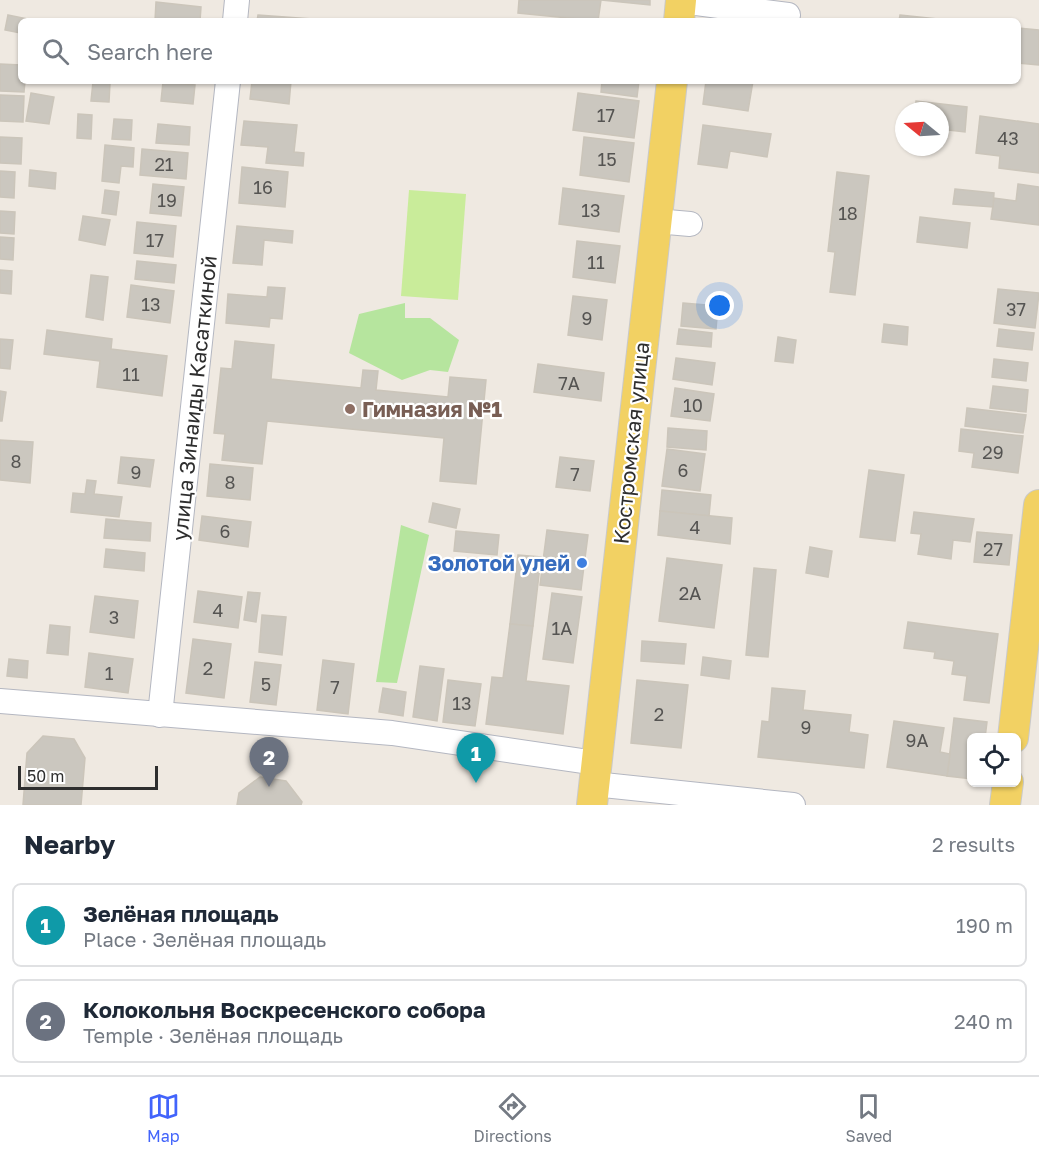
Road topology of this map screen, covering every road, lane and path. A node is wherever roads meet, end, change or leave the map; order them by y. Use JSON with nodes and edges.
{"nodes":[{"id":1,"x":237,"y":0,"type":"edge"},
{"id":2,"x":681,"y":0,"type":"edge"},
{"id":3,"x":788,"y":15,"type":"dead end"},
{"id":4,"x":235,"y":18,"type":"edge"},
{"id":5,"x":679,"y":18,"type":"edge"},
{"id":6,"x":228,"y":84,"type":"edge"},
{"id":7,"x":672,"y":84,"type":"edge"},
{"id":8,"x":656,"y":221,"type":"junction"},
{"id":9,"x":690,"y":224,"type":"dead end"},
{"id":10,"x":1039,"y":505,"type":"edge"},
{"id":11,"x":0,"y":701,"type":"edge"},
{"id":12,"x":160,"y":715,"type":"junction"},
{"id":13,"x":1014,"y":733,"type":"edge"},
{"id":14,"x":594,"y":784,"type":"edge"},
{"id":15,"x":1007,"y":787,"type":"edge"},
{"id":16,"x":793,"y":805,"type":"edge"},
{"id":17,"x":1005,"y":805,"type":"edge"}],
"edges":[{"from":1,"to":4,"type":"street"},
{"from":2,"to":3,"type":"street"},
{"from":2,"to":5,"type":"main road"},
{"from":6,"to":12,"type":"street","name":"улица Зинаиды Касаткиной"},
{"from":7,"to":8,"type":"main road","name":"Костромская улица"},
{"from":8,"to":9,"type":"street"},
{"from":8,"to":14,"type":"main road","name":"Костромская улица"},
{"from":10,"to":13,"type":"main road"},
{"from":11,"to":12,"type":"street"},
{"from":12,"to":14,"type":"street"},
{"from":14,"to":16,"type":"street"},
{"from":15,"to":17,"type":"main road"}]}
